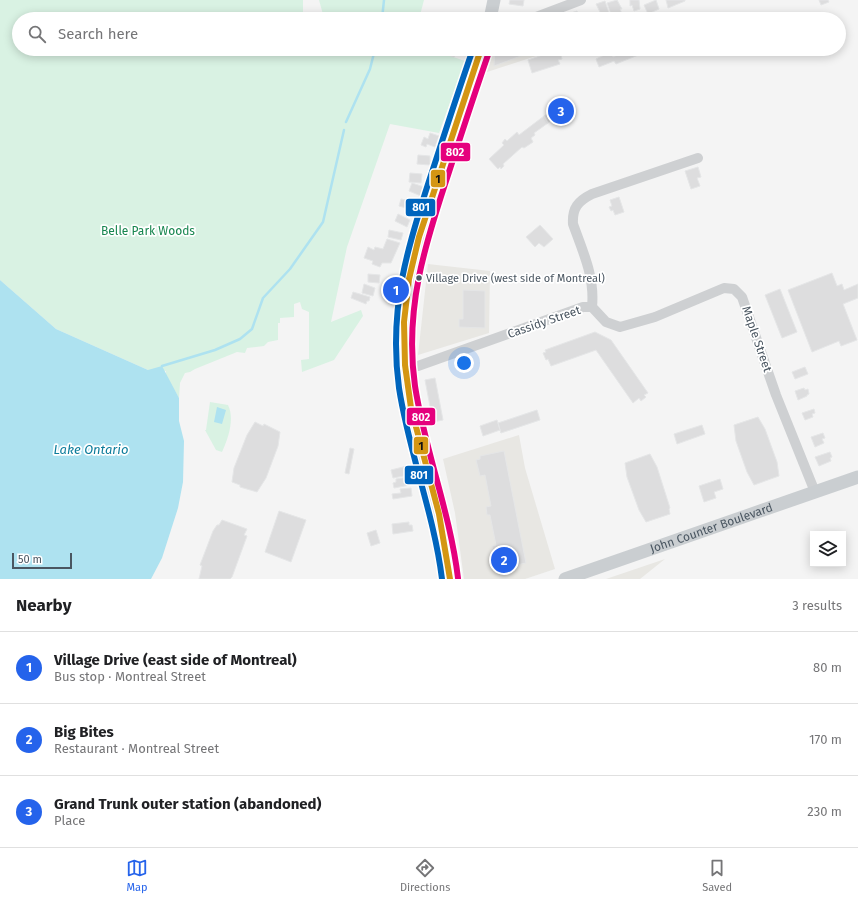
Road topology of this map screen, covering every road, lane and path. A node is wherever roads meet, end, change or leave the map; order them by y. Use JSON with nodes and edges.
{"nodes":[{"id":1,"x":494,"y":0,"type":"edge"},
{"id":2,"x":581,"y":0,"type":"edge"},
{"id":3,"x":491,"y":12,"type":"edge"},
{"id":4,"x":549,"y":12,"type":"edge"},
{"id":5,"x":479,"y":56,"type":"edge"},
{"id":6,"x":698,"y":158,"type":"dead end"},
{"id":7,"x":592,"y":307,"type":"junction"},
{"id":8,"x":405,"y":367,"type":"junction"},
{"id":9,"x":858,"y":477,"type":"edge"},
{"id":10,"x":815,"y":492,"type":"junction"},
{"id":11,"x":450,"y":579,"type":"edge"},
{"id":12,"x":564,"y":579,"type":"edge"}],
"edges":[{"from":1,"to":3,"type":"main road"},
{"from":2,"to":4,"type":"street"},
{"from":5,"to":8,"type":"main road"},
{"from":6,"to":7,"type":"street","name":"Cassidy Street"},
{"from":7,"to":8,"type":"street","name":"Cassidy Street"},
{"from":7,"to":10,"type":"street","name":"Maple Street"},
{"from":8,"to":11,"type":"main road"},
{"from":9,"to":10,"type":"main road","name":"John Counter Boulevard"},
{"from":10,"to":12,"type":"main road","name":"John Counter Boulevard"}]}
